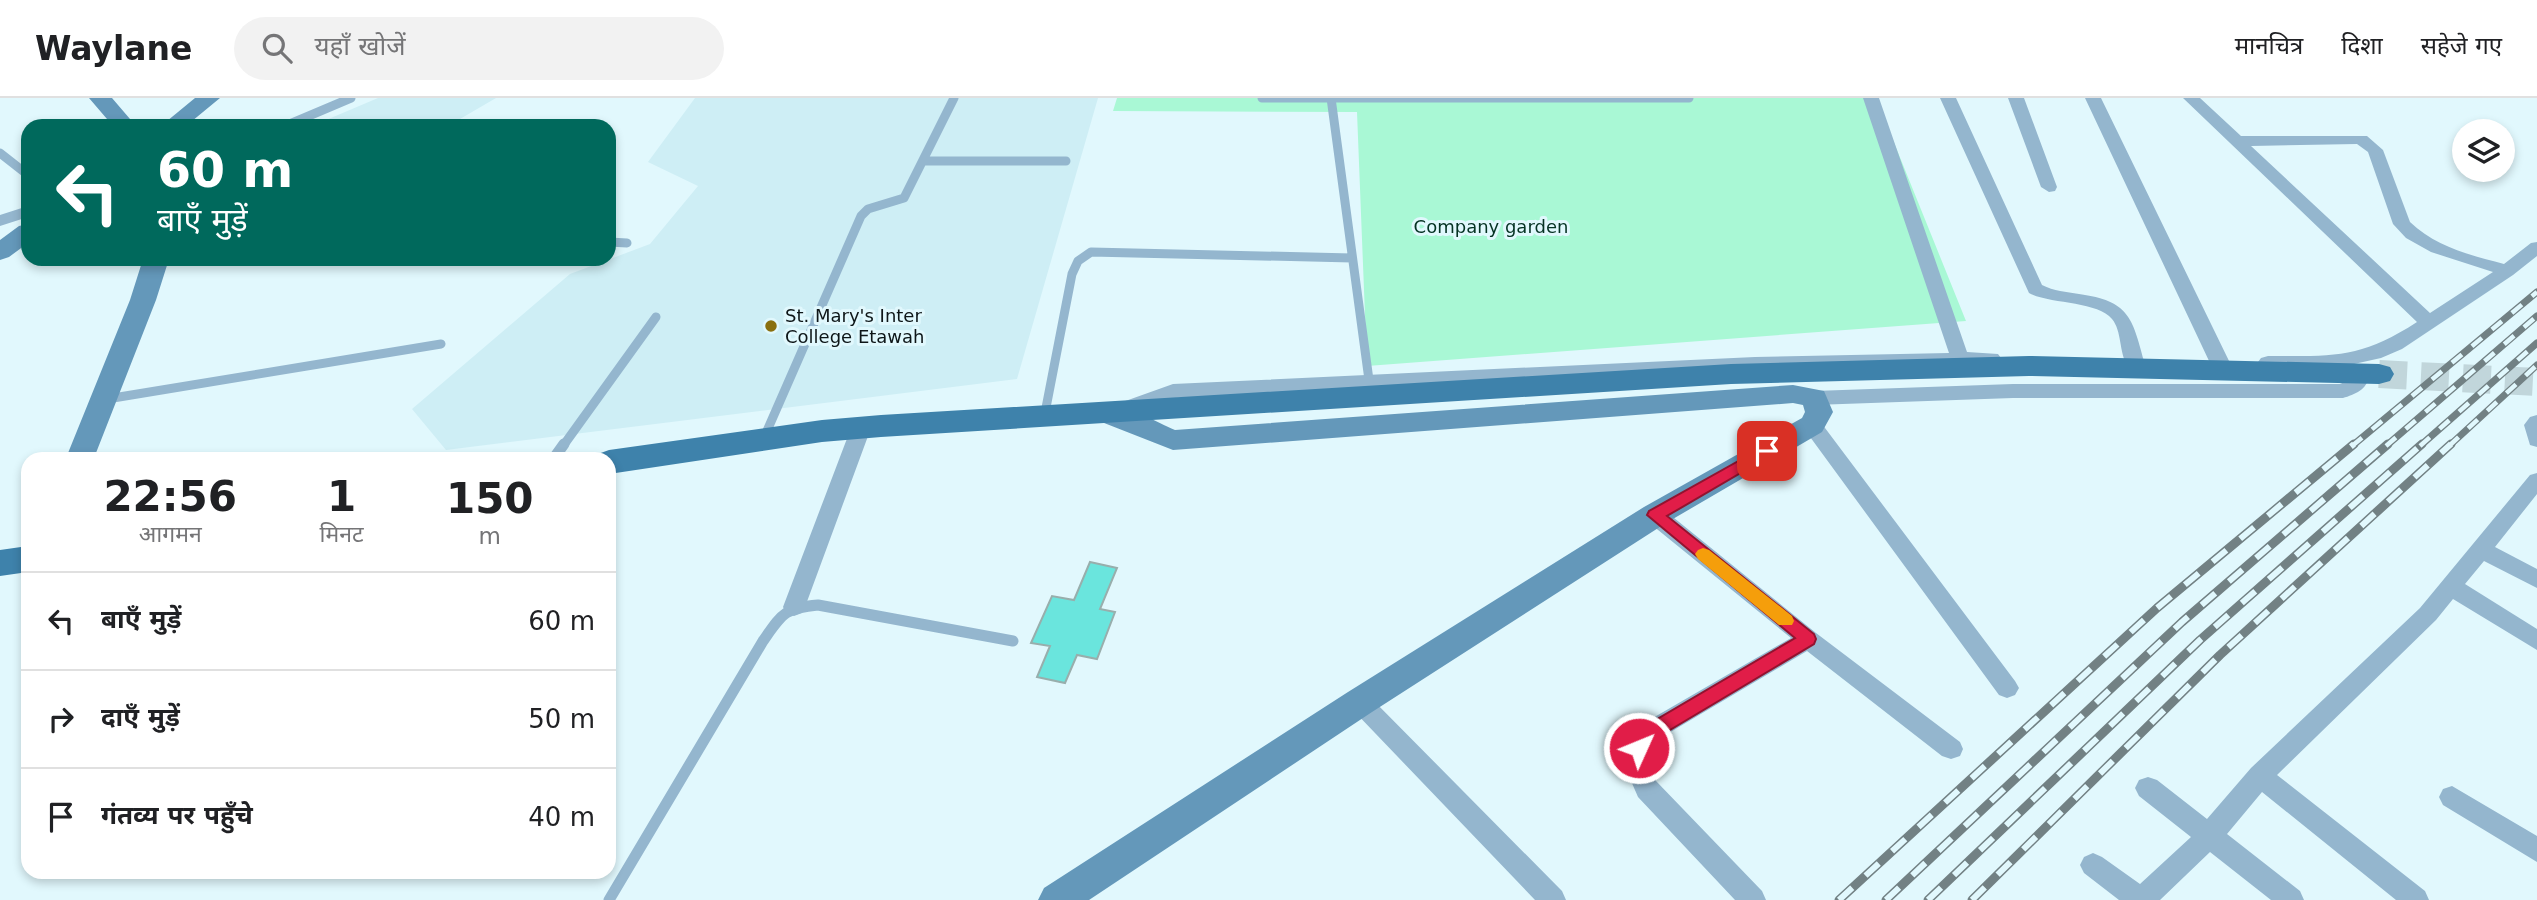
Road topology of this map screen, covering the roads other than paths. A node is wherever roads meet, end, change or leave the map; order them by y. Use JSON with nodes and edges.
{"nodes":[{"id":1,"x":100,"y":98,"type":"edge"},
{"id":2,"x":209,"y":98,"type":"edge"},
{"id":3,"x":351,"y":98,"type":"edge"},
{"id":4,"x":954,"y":98,"type":"edge"},
{"id":5,"x":1262,"y":98,"type":"edge"},
{"id":6,"x":1584,"y":98,"type":"edge"},
{"id":7,"x":1689,"y":98,"type":"edge"},
{"id":8,"x":1871,"y":98,"type":"edge"},
{"id":9,"x":1948,"y":98,"type":"edge"},
{"id":10,"x":2016,"y":98,"type":"edge"},
{"id":11,"x":2094,"y":98,"type":"edge"},
{"id":12,"x":2191,"y":98,"type":"edge"},
{"id":13,"x":1331,"y":99,"type":"edge"},
{"id":14,"x":119,"y":119,"type":"edge"},
{"id":15,"x":181,"y":119,"type":"edge"},
{"id":16,"x":302,"y":119,"type":"edge"},
{"id":17,"x":2237,"y":141,"type":"junction"},
{"id":18,"x":0,"y":153,"type":"edge"},
{"id":19,"x":923,"y":161,"type":"junction"},
{"id":20,"x":1066,"y":161,"type":"dead end"},
{"id":21,"x":21,"y":170,"type":"edge"},
{"id":22,"x":2049,"y":187,"type":"dead end"},
{"id":23,"x":21,"y":214,"type":"edge"},
{"id":24,"x":0,"y":221,"type":"edge"},
{"id":25,"x":21,"y":236,"type":"edge"},
{"id":26,"x":616,"y":242,"type":"edge"},
{"id":27,"x":627,"y":243,"type":"dead end"},
{"id":28,"x":2537,"y":247,"type":"edge"},
{"id":29,"x":0,"y":252,"type":"edge"},
{"id":30,"x":1352,"y":258,"type":"junction"},
{"id":31,"x":154,"y":266,"type":"edge"},
{"id":32,"x":2507,"y":271,"type":"junction"},
{"id":33,"x":656,"y":317,"type":"dead end"},
{"id":34,"x":2429,"y":322,"type":"junction"},
{"id":35,"x":441,"y":344,"type":"dead end"},
{"id":36,"x":1960,"y":358,"type":"junction"},
{"id":37,"x":2134,"y":361,"type":"junction"},
{"id":38,"x":2220,"y":363,"type":"junction"},
{"id":39,"x":2369,"y":374,"type":"joint"},
{"id":40,"x":1369,"y":380,"type":"junction"},
{"id":41,"x":104,"y":399,"type":"junction"},
{"id":42,"x":1813,"y":411,"type":"junction"},
{"id":43,"x":1109,"y":414,"type":"junction"},
{"id":44,"x":1044,"y":418,"type":"junction"},
{"id":45,"x":2537,"y":422,"type":"edge"},
{"id":46,"x":860,"y":428,"type":"junction"},
{"id":47,"x":762,"y":440,"type":"junction"},
{"id":48,"x":2537,"y":440,"type":"edge"},
{"id":49,"x":82,"y":452,"type":"edge"},
{"id":50,"x":558,"y":452,"type":"edge"},
{"id":51,"x":616,"y":461,"type":"edge"},
{"id":52,"x":2537,"y":480,"type":"edge"},
{"id":53,"x":1655,"y":515,"type":"junction"},
{"id":54,"x":2480,"y":549,"type":"junction"},
{"id":55,"x":21,"y":560,"type":"edge"},
{"id":56,"x":0,"y":563,"type":"edge"},
{"id":57,"x":2537,"y":579,"type":"edge"},
{"id":58,"x":2450,"y":586,"type":"junction"},
{"id":59,"x":794,"y":607,"type":"junction"},
{"id":60,"x":1808,"y":639,"type":"junction"},
{"id":61,"x":1013,"y":641,"type":"dead end"},
{"id":62,"x":2537,"y":641,"type":"edge"},
{"id":63,"x":2007,"y":688,"type":"dead end"},
{"id":64,"x":1360,"y":702,"type":"junction"},
{"id":65,"x":1951,"y":749,"type":"dead end"},
{"id":66,"x":2260,"y":776,"type":"junction"},
{"id":67,"x":2147,"y":788,"type":"dead end"},
{"id":68,"x":2452,"y":797,"type":"dead end"},
{"id":69,"x":2210,"y":835,"type":"junction"},
{"id":70,"x":2537,"y":850,"type":"edge"},
{"id":71,"x":2093,"y":865,"type":"dead end"},
{"id":72,"x":609,"y":900,"type":"edge"},
{"id":73,"x":1057,"y":900,"type":"edge"},
{"id":74,"x":1553,"y":900,"type":"edge"},
{"id":75,"x":1753,"y":900,"type":"edge"},
{"id":76,"x":2141,"y":900,"type":"edge"},
{"id":77,"x":2291,"y":900,"type":"edge"},
{"id":78,"x":2416,"y":900,"type":"edge"}],
"edges":[{"from":1,"to":14,"type":"street"},
{"from":2,"to":15,"type":"street"},
{"from":3,"to":16,"type":"lane"},
{"from":4,"to":19,"type":"lane"},
{"from":5,"to":13,"type":"lane"},
{"from":6,"to":7,"type":"lane"},
{"from":6,"to":13,"type":"lane"},
{"from":8,"to":36,"type":"street"},
{"from":9,"to":37,"type":"street"},
{"from":10,"to":22,"type":"street"},
{"from":11,"to":38,"type":"street"},
{"from":12,"to":17,"type":"street"},
{"from":13,"to":30,"type":"lane"},
{"from":17,"to":32,"type":"street"},
{"from":17,"to":34,"type":"street"},
{"from":18,"to":21,"type":"lane"},
{"from":19,"to":20,"type":"lane"},
{"from":19,"to":47,"type":"lane"},
{"from":23,"to":24,"type":"street"},
{"from":25,"to":29,"type":"street"},
{"from":26,"to":27,"type":"lane"},
{"from":28,"to":32,"type":"street"},
{"from":30,"to":40,"type":"lane"},
{"from":30,"to":44,"type":"lane"},
{"from":31,"to":41,"type":"street"},
{"from":32,"to":34,"type":"street"},
{"from":33,"to":50,"type":"lane"},
{"from":34,"to":38,"type":"street"},
{"from":35,"to":41,"type":"lane"},
{"from":36,"to":37,"type":"street"},
{"from":36,"to":40,"type":"street"},
{"from":37,"to":38,"type":"street"},
{"from":39,"to":42,"type":"street"},
{"from":39,"to":43,"type":"main road"},
{"from":40,"to":43,"type":"street"},
{"from":41,"to":49,"type":"street"},
{"from":42,"to":43,"type":"street"},
{"from":42,"to":53,"type":"street"},
{"from":42,"to":63,"type":"street"},
{"from":43,"to":44,"type":"main road"},
{"from":44,"to":46,"type":"main road"},
{"from":45,"to":48,"type":"street"},
{"from":46,"to":47,"type":"main road"},
{"from":46,"to":59,"type":"street"},
{"from":47,"to":51,"type":"main road"},
{"from":52,"to":54,"type":"street"},
{"from":53,"to":60,"type":"street"},
{"from":53,"to":64,"type":"street"},
{"from":54,"to":57,"type":"street"},
{"from":54,"to":58,"type":"street"},
{"from":55,"to":56,"type":"main road"},
{"from":58,"to":62,"type":"street"},
{"from":58,"to":66,"type":"street"},
{"from":59,"to":61,"type":"lane"},
{"from":59,"to":72,"type":"lane"},
{"from":60,"to":65,"type":"street"},
{"from":60,"to":75,"type":"street"},
{"from":64,"to":73,"type":"street"},
{"from":64,"to":74,"type":"street"},
{"from":66,"to":69,"type":"street"},
{"from":66,"to":78,"type":"street"},
{"from":67,"to":69,"type":"street"},
{"from":68,"to":70,"type":"street"},
{"from":69,"to":76,"type":"street"},
{"from":69,"to":77,"type":"street"},
{"from":71,"to":76,"type":"street"}]}
